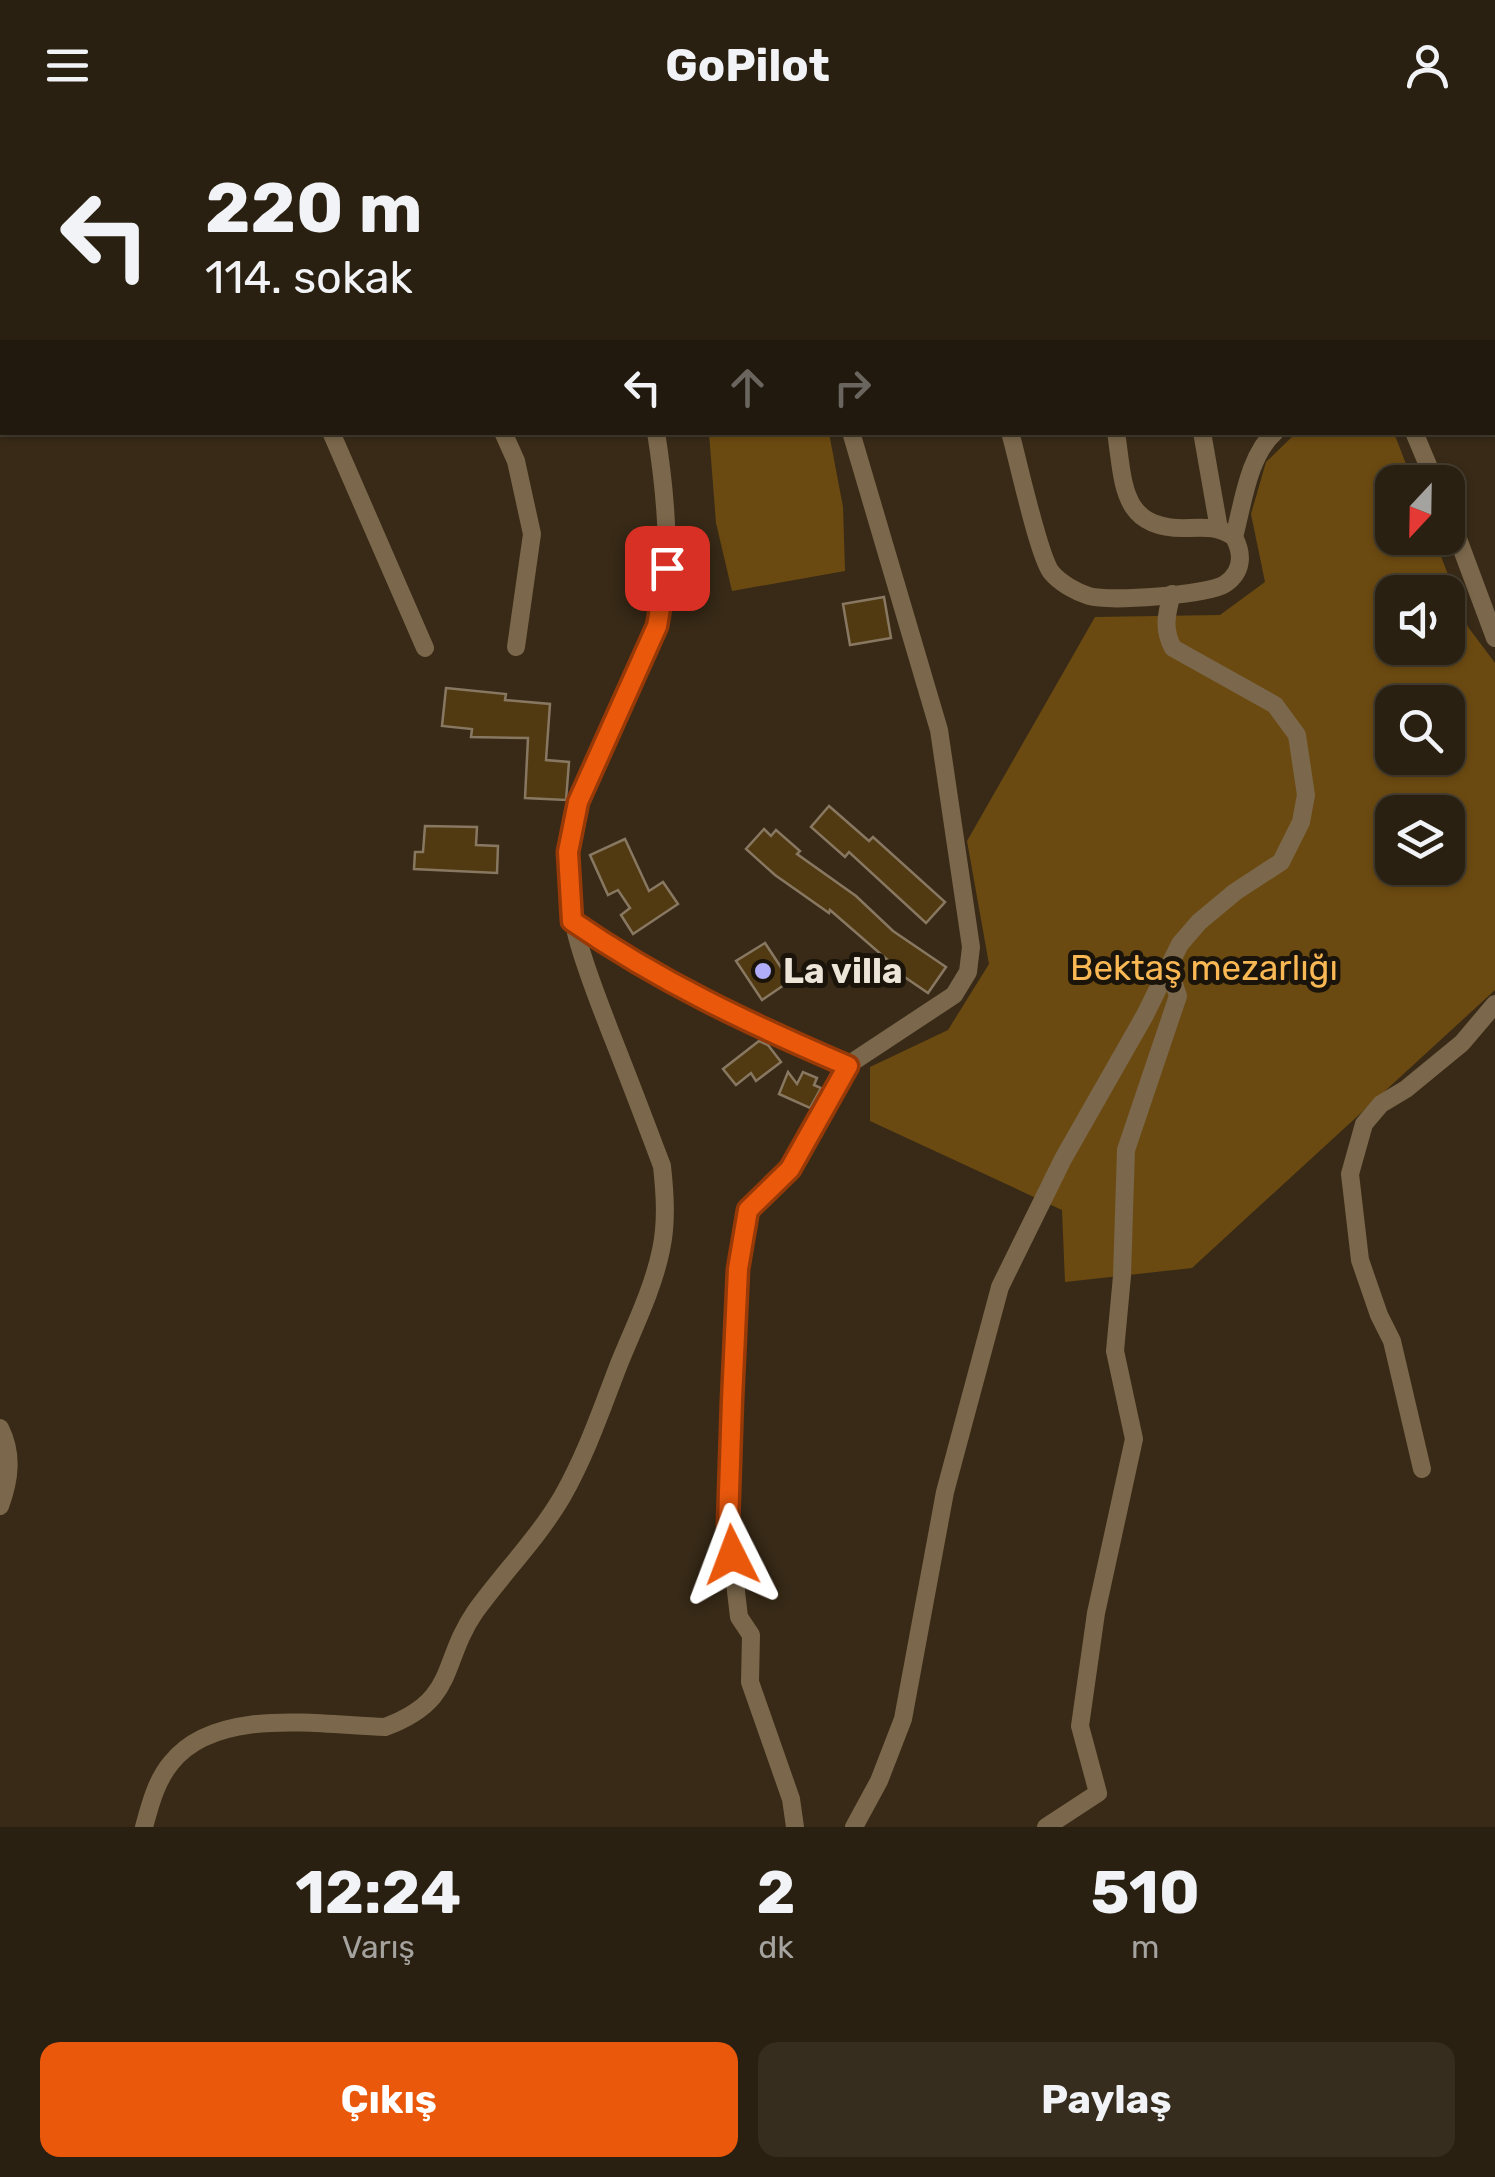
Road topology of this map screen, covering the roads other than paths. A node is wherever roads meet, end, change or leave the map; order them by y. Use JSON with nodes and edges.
{"nodes":[{"id":1,"x":332,"y":435,"type":"edge"},
{"id":2,"x":505,"y":435,"type":"edge"},
{"id":3,"x":656,"y":435,"type":"edge"},
{"id":4,"x":852,"y":435,"type":"edge"},
{"id":5,"x":1011,"y":435,"type":"edge"},
{"id":6,"x":1116,"y":435,"type":"edge"},
{"id":7,"x":1203,"y":435,"type":"edge"},
{"id":8,"x":1272,"y":435,"type":"edge"},
{"id":9,"x":1415,"y":435,"type":"edge"},
{"id":10,"x":1428,"y":465,"type":"edge"},
{"id":11,"x":1226,"y":533,"type":"junction"},
{"id":12,"x":1464,"y":555,"type":"edge"},
{"id":13,"x":1172,"y":594,"type":"junction"},
{"id":14,"x":1495,"y":638,"type":"edge"},
{"id":15,"x":516,"y":647,"type":"dead end"},
{"id":16,"x":425,"y":648,"type":"dead end"},
{"id":17,"x":572,"y":921,"type":"junction"},
{"id":18,"x":1168,"y":966,"type":"junction"},
{"id":19,"x":1495,"y":1004,"type":"edge"},
{"id":20,"x":848,"y":1066,"type":"junction"},
{"id":21,"x":0,"y":1428,"type":"edge"},
{"id":22,"x":1422,"y":1469,"type":"dead end"},
{"id":23,"x":0,"y":1506,"type":"edge"},
{"id":24,"x":144,"y":1827,"type":"edge"},
{"id":25,"x":795,"y":1827,"type":"edge"},
{"id":26,"x":854,"y":1827,"type":"edge"},
{"id":27,"x":1046,"y":1827,"type":"edge"}],
"edges":[{"from":1,"to":16,"type":"street"},
{"from":2,"to":15,"type":"street"},
{"from":3,"to":17,"type":"street"},
{"from":4,"to":20,"type":"street"},
{"from":5,"to":13,"type":"street"},
{"from":6,"to":11,"type":"street"},
{"from":7,"to":11,"type":"street"},
{"from":8,"to":11,"type":"street"},
{"from":9,"to":10,"type":"street"},
{"from":11,"to":13,"type":"street"},
{"from":12,"to":14,"type":"street"},
{"from":13,"to":18,"type":"street"},
{"from":17,"to":20,"type":"street"},
{"from":17,"to":24,"type":"street"},
{"from":18,"to":26,"type":"street"},
{"from":18,"to":27,"type":"street"},
{"from":19,"to":22,"type":"street"},
{"from":20,"to":25,"type":"street"},
{"from":21,"to":23,"type":"street"}]}
